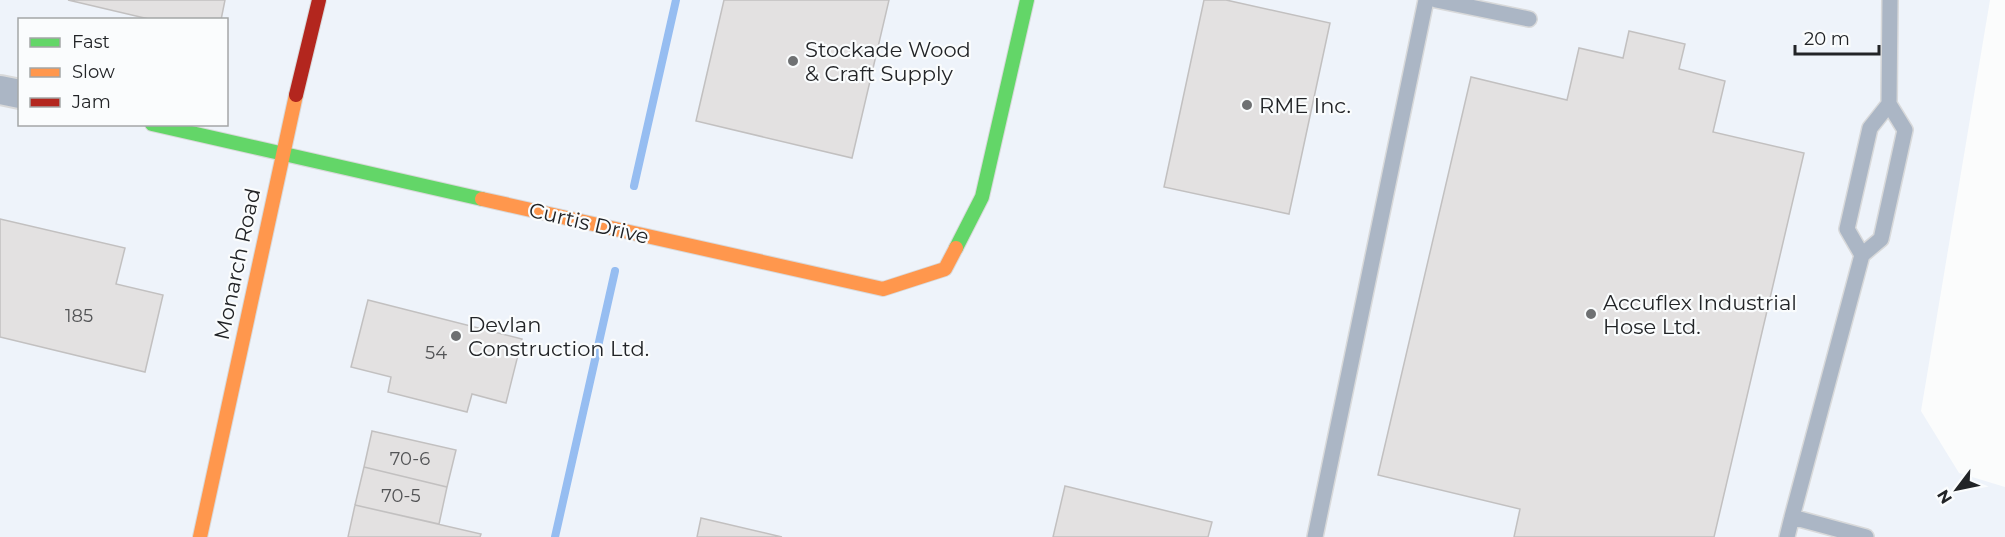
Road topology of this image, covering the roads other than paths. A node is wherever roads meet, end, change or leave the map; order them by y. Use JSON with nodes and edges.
{"nodes":[{"id":1,"x":319,"y":0,"type":"edge"},
{"id":2,"x":1027,"y":0,"type":"edge"},
{"id":3,"x":1426,"y":0,"type":"edge"},
{"id":4,"x":1436,"y":0,"type":"edge"},
{"id":5,"x":1890,"y":0,"type":"edge"},
{"id":6,"x":1528,"y":19,"type":"dead end"},
{"id":7,"x":0,"y":90,"type":"edge"},
{"id":8,"x":18,"y":94,"type":"edge"},
{"id":9,"x":1889,"y":104,"type":"junction"},
{"id":10,"x":161,"y":126,"type":"edge"},
{"id":11,"x":282,"y":154,"type":"junction"},
{"id":12,"x":1862,"y":255,"type":"junction"},
{"id":13,"x":1792,"y":518,"type":"junction"},
{"id":14,"x":1857,"y":536,"type":"edge"},
{"id":15,"x":200,"y":537,"type":"edge"},
{"id":16,"x":1315,"y":537,"type":"edge"},
{"id":17,"x":1787,"y":537,"type":"edge"}],
"edges":[{"from":1,"to":11,"type":"street","name":"Monarch Road"},
{"from":2,"to":11,"type":"street","name":"Curtis Drive"},
{"from":3,"to":16,"type":"lane"},
{"from":4,"to":6,"type":"lane"},
{"from":5,"to":9,"type":"lane"},
{"from":7,"to":8,"type":"street"},
{"from":9,"to":12,"type":"lane"},
{"from":9,"to":12,"type":"lane"},
{"from":10,"to":11,"type":"street","name":"Curtis Drive"},
{"from":11,"to":15,"type":"street","name":"Monarch Road"},
{"from":12,"to":13,"type":"lane"},
{"from":13,"to":14,"type":"lane"},
{"from":13,"to":17,"type":"lane"}]}
